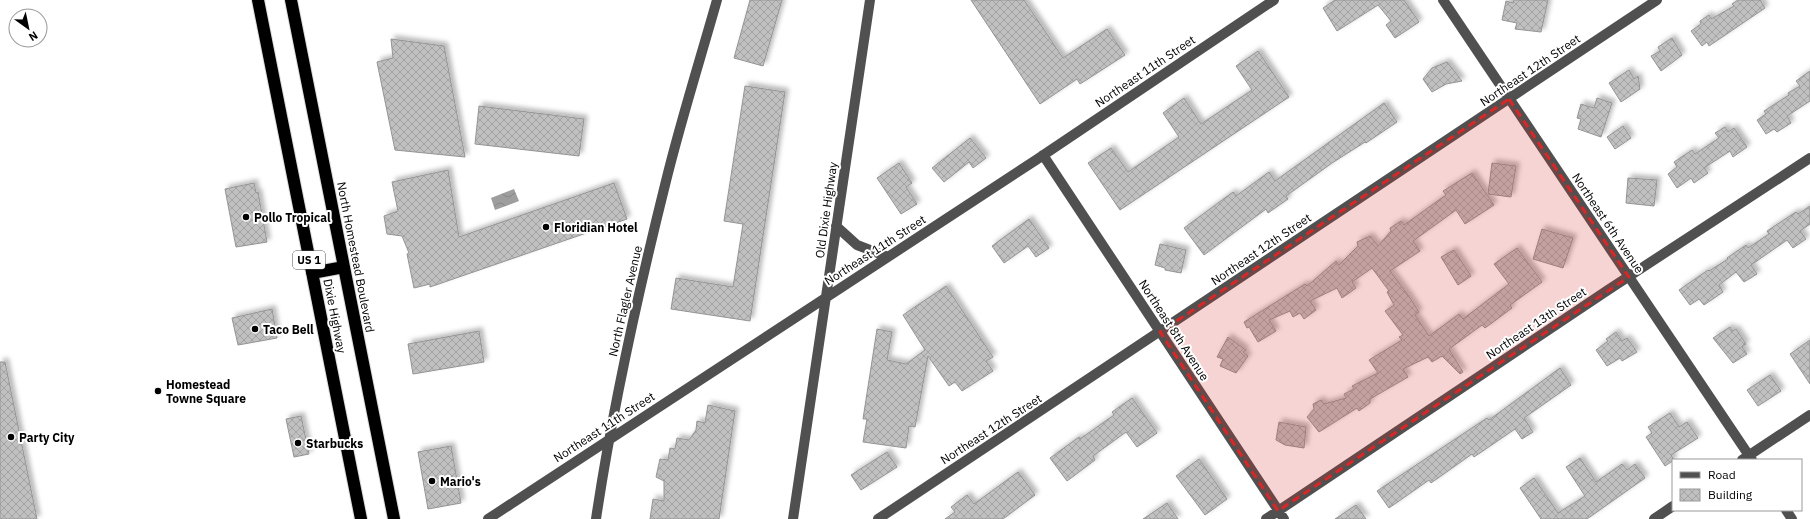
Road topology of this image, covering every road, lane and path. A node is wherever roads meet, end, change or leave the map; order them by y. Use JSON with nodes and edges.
{"nodes":[{"id":1,"x":258,"y":0,"type":"edge"},
{"id":2,"x":291,"y":0,"type":"edge"},
{"id":3,"x":717,"y":0,"type":"edge"},
{"id":4,"x":870,"y":0,"type":"edge"},
{"id":5,"x":1274,"y":0,"type":"edge"},
{"id":6,"x":1443,"y":0,"type":"edge"},
{"id":7,"x":1657,"y":0,"type":"edge"},
{"id":8,"x":1509,"y":99,"type":"junction"},
{"id":9,"x":1043,"y":155,"type":"junction"},
{"id":10,"x":1810,"y":158,"type":"edge"},
{"id":11,"x":836,"y":226,"type":"junction"},
{"id":12,"x":888,"y":257,"type":"junction"},
{"id":13,"x":344,"y":267,"type":"junction"},
{"id":14,"x":312,"y":273,"type":"junction"},
{"id":15,"x":1629,"y":277,"type":"junction"},
{"id":16,"x":826,"y":297,"type":"junction"},
{"id":17,"x":1160,"y":332,"type":"junction"},
{"id":18,"x":1810,"y":415,"type":"edge"},
{"id":19,"x":609,"y":440,"type":"junction"},
{"id":20,"x":1748,"y":458,"type":"edge"},
{"id":21,"x":1672,"y":507,"type":"edge"},
{"id":22,"x":1281,"y":515,"type":"edge"},
{"id":23,"x":361,"y":519,"type":"edge"},
{"id":24,"x":394,"y":519,"type":"edge"},
{"id":25,"x":488,"y":519,"type":"edge"},
{"id":26,"x":596,"y":519,"type":"edge"},
{"id":27,"x":793,"y":519,"type":"edge"},
{"id":28,"x":878,"y":519,"type":"edge"},
{"id":29,"x":1266,"y":519,"type":"edge"},
{"id":30,"x":1654,"y":519,"type":"edge"}],
"edges":[{"from":1,"to":14,"type":"highway","name":"Dixie Highway","number":"US 1"},
{"from":2,"to":13,"type":"highway","name":"North Homestead Boulevard","number":"US 1"},
{"from":3,"to":19,"type":"street","name":"North Flagler Avenue"},
{"from":4,"to":11,"type":"street","name":"Old Dixie Highway"},
{"from":5,"to":9,"type":"street","name":"Northeast 11th Street"},
{"from":6,"to":8,"type":"street","name":"Northeast 6th Avenue"},
{"from":7,"to":8,"type":"street","name":"Northeast 12th Street"},
{"from":8,"to":15,"type":"street","name":"Northeast 6th Avenue"},
{"from":8,"to":17,"type":"street","name":"Northeast 12th Street"},
{"from":9,"to":12,"type":"street","name":"Northeast 11th Street"},
{"from":9,"to":17,"type":"street","name":"Northeast 8th Avenue"},
{"from":10,"to":15,"type":"street","name":"Northeast 13th Street"},
{"from":11,"to":12,"type":"street"},
{"from":11,"to":16,"type":"street","name":"Old Dixie Highway"},
{"from":12,"to":16,"type":"street","name":"Northeast 11th Street"},
{"from":13,"to":14,"type":"highway"},
{"from":13,"to":24,"type":"highway","name":"North Homestead Boulevard","number":"US 1"},
{"from":14,"to":23,"type":"highway","name":"Dixie Highway","number":"US 1"},
{"from":15,"to":20,"type":"street","name":"Northeast 6th Avenue"},
{"from":15,"to":22,"type":"street","name":"Northeast 13th Street"},
{"from":16,"to":19,"type":"street","name":"Northeast 11th Street"},
{"from":16,"to":27,"type":"street","name":"Old Dixie Highway"},
{"from":17,"to":22,"type":"street","name":"Northeast 8th Avenue"},
{"from":17,"to":28,"type":"street","name":"Northeast 12th Street"},
{"from":18,"to":20,"type":"street"},
{"from":19,"to":25,"type":"street","name":"Northeast 11th Street"},
{"from":19,"to":26,"type":"street","name":"North Flagler Avenue"},
{"from":21,"to":30,"type":"street"},
{"from":22,"to":29,"type":"street","name":"Northeast 13th Street"}]}
